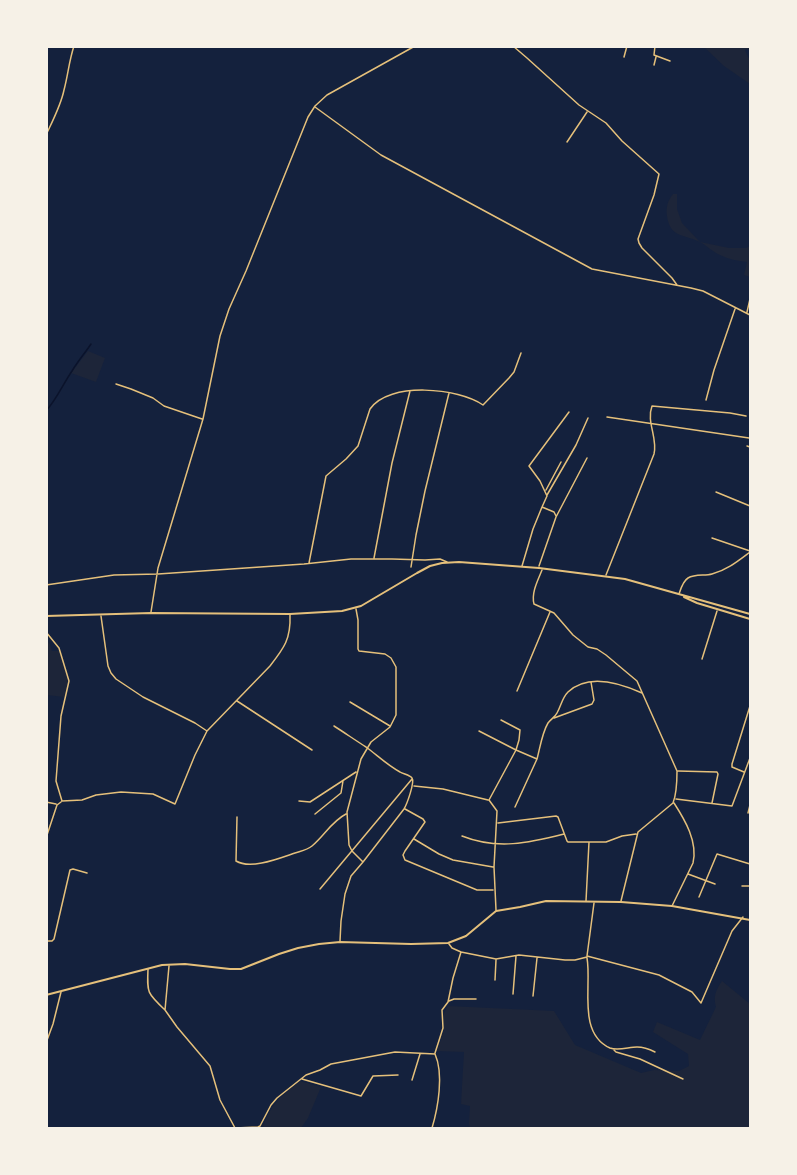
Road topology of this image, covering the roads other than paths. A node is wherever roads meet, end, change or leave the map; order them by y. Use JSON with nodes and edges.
{"nodes":[{"id":1,"x":74,"y":46,"type":"edge"},
{"id":2,"x":415,"y":46,"type":"edge"},
{"id":3,"x":513,"y":46,"type":"edge"},
{"id":4,"x":627,"y":46,"type":"edge"},
{"id":5,"x":655,"y":46,"type":"edge"},
{"id":6,"x":656,"y":56,"type":"junction"},
{"id":7,"x":624,"y":57,"type":"dead end"},
{"id":8,"x":670,"y":61,"type":"dead end"},
{"id":9,"x":654,"y":65,"type":"dead end"},
{"id":10,"x":315,"y":106,"type":"junction"},
{"id":11,"x":588,"y":111,"type":"junction"},
{"id":12,"x":46,"y":135,"type":"edge"},
{"id":13,"x":567,"y":142,"type":"dead end"},
{"id":14,"x":678,"y":285,"type":"junction"},
{"id":15,"x":750,"y":299,"type":"edge"},
{"id":16,"x":736,"y":308,"type":"junction"},
{"id":17,"x":746,"y":313,"type":"junction"},
{"id":18,"x":750,"y":315,"type":"edge"},
{"id":19,"x":521,"y":353,"type":"dead end"},
{"id":20,"x":116,"y":384,"type":"dead end"},
{"id":21,"x":410,"y":391,"type":"junction"},
{"id":22,"x":449,"y":393,"type":"junction"},
{"id":23,"x":706,"y":400,"type":"dead end"},
{"id":24,"x":568,"y":412,"type":"dead end"},
{"id":25,"x":746,"y":416,"type":"dead end"},
{"id":26,"x":607,"y":417,"type":"dead end"},
{"id":27,"x":588,"y":418,"type":"dead end"},
{"id":28,"x":203,"y":419,"type":"junction"},
{"id":29,"x":651,"y":422,"type":"junction"},
{"id":30,"x":749,"y":438,"type":"dead end"},
{"id":31,"x":747,"y":446,"type":"dead end"},
{"id":32,"x":750,"y":447,"type":"edge"},
{"id":33,"x":587,"y":458,"type":"dead end"},
{"id":34,"x":561,"y":462,"type":"dead end"},
{"id":35,"x":545,"y":490,"type":"junction"},
{"id":36,"x":716,"y":492,"type":"dead end"},
{"id":37,"x":547,"y":496,"type":"junction"},
{"id":38,"x":750,"y":506,"type":"edge"},
{"id":39,"x":542,"y":507,"type":"junction"},
{"id":40,"x":556,"y":517,"type":"junction"},
{"id":41,"x":712,"y":538,"type":"dead end"},
{"id":42,"x":750,"y":552,"type":"edge"},
{"id":43,"x":374,"y":559,"type":"junction"},
{"id":44,"x":412,"y":559,"type":"junction"},
{"id":45,"x":425,"y":561,"type":"junction"},
{"id":46,"x":447,"y":562,"type":"junction"},
{"id":47,"x":309,"y":564,"type":"junction"},
{"id":48,"x":411,"y":567,"type":"dead end"},
{"id":49,"x":428,"y":567,"type":"junction"},
{"id":50,"x":521,"y":567,"type":"junction"},
{"id":51,"x":540,"y":568,"type":"junction"},
{"id":52,"x":158,"y":574,"type":"junction"},
{"id":53,"x":606,"y":576,"type":"junction"},
{"id":54,"x":46,"y":585,"type":"edge"},
{"id":55,"x":679,"y":594,"type":"junction"},
{"id":56,"x":356,"y":609,"type":"junction"},
{"id":57,"x":717,"y":609,"type":"junction"},
{"id":58,"x":550,"y":611,"type":"junction"},
{"id":59,"x":151,"y":613,"type":"junction"},
{"id":60,"x":290,"y":614,"type":"junction"},
{"id":61,"x":750,"y":614,"type":"edge"},
{"id":62,"x":101,"y":615,"type":"junction"},
{"id":63,"x":46,"y":616,"type":"edge"},
{"id":64,"x":750,"y":619,"type":"edge"},
{"id":65,"x":46,"y":632,"type":"edge"},
{"id":66,"x":702,"y":659,"type":"dead end"},
{"id":67,"x":591,"y":682,"type":"junction"},
{"id":68,"x":517,"y":691,"type":"dead end"},
{"id":69,"x":643,"y":694,"type":"junction"},
{"id":70,"x":237,"y":700,"type":"junction"},
{"id":71,"x":350,"y":702,"type":"dead end"},
{"id":72,"x":750,"y":706,"type":"edge"},
{"id":73,"x":554,"y":718,"type":"junction"},
{"id":74,"x":501,"y":720,"type":"dead end"},
{"id":75,"x":334,"y":726,"type":"dead end"},
{"id":76,"x":390,"y":726,"type":"junction"},
{"id":77,"x":207,"y":731,"type":"junction"},
{"id":78,"x":479,"y":732,"type":"dead end"},
{"id":79,"x":367,"y":748,"type":"junction"},
{"id":80,"x":312,"y":750,"type":"dead end"},
{"id":81,"x":516,"y":750,"type":"junction"},
{"id":82,"x":750,"y":758,"type":"edge"},
{"id":83,"x":537,"y":759,"type":"junction"},
{"id":84,"x":677,"y":771,"type":"junction"},
{"id":85,"x":356,"y":772,"type":"junction"},
{"id":86,"x":745,"y":772,"type":"junction"},
{"id":87,"x":413,"y":778,"type":"junction"},
{"id":88,"x":343,"y":780,"type":"junction"},
{"id":89,"x":413,"y":786,"type":"junction"},
{"id":90,"x":675,"y":799,"type":"junction"},
{"id":91,"x":489,"y":800,"type":"junction"},
{"id":92,"x":62,"y":801,"type":"junction"},
{"id":93,"x":300,"y":801,"type":"dead end"},
{"id":94,"x":46,"y":802,"type":"edge"},
{"id":95,"x":673,"y":803,"type":"junction"},
{"id":96,"x":712,"y":804,"type":"junction"},
{"id":97,"x":57,"y":805,"type":"junction"},
{"id":98,"x":750,"y":805,"type":"edge"},
{"id":99,"x":515,"y":807,"type":"dead end"},
{"id":100,"x":404,"y":809,"type":"junction"},
{"id":101,"x":748,"y":813,"type":"dead end"},
{"id":102,"x":315,"y":814,"type":"dead end"},
{"id":103,"x":347,"y":814,"type":"junction"},
{"id":104,"x":237,"y":817,"type":"dead end"},
{"id":105,"x":497,"y":823,"type":"junction"},
{"id":106,"x":564,"y":834,"type":"junction"},
{"id":107,"x":637,"y":834,"type":"junction"},
{"id":108,"x":462,"y":836,"type":"dead end"},
{"id":109,"x":46,"y":838,"type":"edge"},
{"id":110,"x":414,"y":839,"type":"junction"},
{"id":111,"x":589,"y":842,"type":"junction"},
{"id":112,"x":495,"y":844,"type":"junction"},
{"id":113,"x":352,"y":851,"type":"junction"},
{"id":114,"x":363,"y":862,"type":"junction"},
{"id":115,"x":750,"y":864,"type":"edge"},
{"id":116,"x":494,"y":867,"type":"junction"},
{"id":117,"x":87,"y":873,"type":"dead end"},
{"id":118,"x":687,"y":873,"type":"junction"},
{"id":119,"x":706,"y":880,"type":"junction"},
{"id":120,"x":716,"y":884,"type":"dead end"},
{"id":121,"x":742,"y":886,"type":"dead end"},
{"id":122,"x":750,"y":886,"type":"edge"},
{"id":123,"x":320,"y":888,"type":"dead end"},
{"id":124,"x":495,"y":890,"type":"junction"},
{"id":125,"x":699,"y":897,"type":"dead end"},
{"id":126,"x":586,"y":901,"type":"junction"},
{"id":127,"x":594,"y":901,"type":"junction"},
{"id":128,"x":621,"y":902,"type":"junction"},
{"id":129,"x":672,"y":906,"type":"junction"},
{"id":130,"x":496,"y":911,"type":"junction"},
{"id":131,"x":743,"y":917,"type":"junction"},
{"id":132,"x":750,"y":920,"type":"edge"},
{"id":133,"x":46,"y":941,"type":"edge"},
{"id":134,"x":340,"y":942,"type":"junction"},
{"id":135,"x":448,"y":943,"type":"junction"},
{"id":136,"x":461,"y":952,"type":"junction"},
{"id":137,"x":516,"y":955,"type":"junction"},
{"id":138,"x":538,"y":957,"type":"junction"},
{"id":139,"x":587,"y":957,"type":"junction"},
{"id":140,"x":496,"y":959,"type":"junction"},
{"id":141,"x":169,"y":964,"type":"junction"},
{"id":142,"x":148,"y":968,"type":"junction"},
{"id":143,"x":495,"y":980,"type":"dead end"},
{"id":144,"x":61,"y":992,"type":"junction"},
{"id":145,"x":513,"y":994,"type":"dead end"},
{"id":146,"x":46,"y":995,"type":"edge"},
{"id":147,"x":533,"y":996,"type":"dead end"},
{"id":148,"x":476,"y":999,"type":"dead end"},
{"id":149,"x":448,"y":1002,"type":"junction"},
{"id":150,"x":165,"y":1010,"type":"junction"},
{"id":151,"x":46,"y":1043,"type":"edge"},
{"id":152,"x":614,"y":1049,"type":"junction"},
{"id":153,"x":655,"y":1052,"type":"dead end"},
{"id":154,"x":420,"y":1053,"type":"junction"},
{"id":155,"x":435,"y":1054,"type":"junction"},
{"id":156,"x":398,"y":1075,"type":"dead end"},
{"id":157,"x":683,"y":1078,"type":"dead end"},
{"id":158,"x":301,"y":1079,"type":"junction"},
{"id":159,"x":412,"y":1080,"type":"dead end"},
{"id":160,"x":236,"y":1128,"type":"edge"},
{"id":161,"x":432,"y":1128,"type":"edge"}],
"edges":[{"from":1,"to":12,"type":"street"},
{"from":2,"to":10,"type":"street"},
{"from":3,"to":11,"type":"street"},
{"from":4,"to":7,"type":"street"},
{"from":5,"to":6,"type":"street"},
{"from":6,"to":8,"type":"street"},
{"from":6,"to":9,"type":"street"},
{"from":10,"to":14,"type":"street"},
{"from":10,"to":28,"type":"street"},
{"from":11,"to":13,"type":"street"},
{"from":11,"to":14,"type":"street"},
{"from":14,"to":16,"type":"street"},
{"from":15,"to":17,"type":"street"},
{"from":16,"to":17,"type":"street"},
{"from":16,"to":23,"type":"street"},
{"from":17,"to":18,"type":"street"},
{"from":19,"to":22,"type":"street"},
{"from":20,"to":28,"type":"street"},
{"from":21,"to":22,"type":"street"},
{"from":21,"to":43,"type":"street"},
{"from":21,"to":47,"type":"street"},
{"from":22,"to":44,"type":"street"},
{"from":24,"to":35,"type":"street"},
{"from":25,"to":29,"type":"street"},
{"from":26,"to":29,"type":"street"},
{"from":27,"to":37,"type":"street"},
{"from":28,"to":52,"type":"street"},
{"from":29,"to":30,"type":"street"},
{"from":29,"to":53,"type":"street"},
{"from":31,"to":32,"type":"street"},
{"from":33,"to":40,"type":"street"},
{"from":34,"to":35,"type":"street"},
{"from":35,"to":37,"type":"street"},
{"from":36,"to":38,"type":"street"},
{"from":37,"to":39,"type":"street"},
{"from":39,"to":40,"type":"street"},
{"from":39,"to":50,"type":"street"},
{"from":40,"to":51,"type":"street"},
{"from":41,"to":42,"type":"street"},
{"from":42,"to":55,"type":"street"},
{"from":43,"to":44,"type":"street"},
{"from":43,"to":47,"type":"street"},
{"from":44,"to":45,"type":"street"},
{"from":44,"to":48,"type":"street"},
{"from":45,"to":46,"type":"street"},
{"from":45,"to":49,"type":"street"},
{"from":46,"to":49,"type":"main road"},
{"from":46,"to":50,"type":"main road"},
{"from":47,"to":52,"type":"street"},
{"from":49,"to":56,"type":"main road"},
{"from":50,"to":51,"type":"main road"},
{"from":51,"to":53,"type":"main road"},
{"from":51,"to":58,"type":"street"},
{"from":52,"to":54,"type":"street"},
{"from":52,"to":59,"type":"street"},
{"from":53,"to":55,"type":"main road"},
{"from":55,"to":57,"type":"main road"},
{"from":55,"to":61,"type":"main road"},
{"from":56,"to":60,"type":"main road"},
{"from":56,"to":76,"type":"street"},
{"from":57,"to":64,"type":"main road"},
{"from":57,"to":66,"type":"street"},
{"from":58,"to":68,"type":"street"},
{"from":58,"to":69,"type":"street"},
{"from":59,"to":60,"type":"main road"},
{"from":59,"to":62,"type":"main road"},
{"from":60,"to":70,"type":"street"},
{"from":62,"to":63,"type":"main road"},
{"from":62,"to":77,"type":"street"},
{"from":65,"to":92,"type":"street"},
{"from":67,"to":69,"type":"street"},
{"from":67,"to":73,"type":"street"},
{"from":67,"to":73,"type":"street"},
{"from":69,"to":84,"type":"street"},
{"from":70,"to":77,"type":"street"},
{"from":70,"to":80,"type":"street"},
{"from":71,"to":76,"type":"street"},
{"from":72,"to":86,"type":"street"},
{"from":73,"to":83,"type":"street"},
{"from":74,"to":81,"type":"street"},
{"from":75,"to":79,"type":"street"},
{"from":76,"to":79,"type":"street"},
{"from":77,"to":92,"type":"street"},
{"from":78,"to":81,"type":"street"},
{"from":79,"to":85,"type":"street"},
{"from":79,"to":87,"type":"street"},
{"from":81,"to":83,"type":"street"},
{"from":81,"to":91,"type":"street"},
{"from":82,"to":86,"type":"street"},
{"from":83,"to":99,"type":"street"},
{"from":84,"to":90,"type":"street"},
{"from":84,"to":96,"type":"street"},
{"from":85,"to":88,"type":"street"},
{"from":85,"to":103,"type":"street"},
{"from":86,"to":96,"type":"street"},
{"from":87,"to":89,"type":"street"},
{"from":87,"to":113,"type":"street"},
{"from":88,"to":93,"type":"street"},
{"from":88,"to":102,"type":"street"},
{"from":89,"to":91,"type":"street"},
{"from":89,"to":100,"type":"street"},
{"from":90,"to":95,"type":"street"},
{"from":90,"to":96,"type":"street"},
{"from":91,"to":105,"type":"street"},
{"from":92,"to":97,"type":"street"},
{"from":94,"to":97,"type":"street"},
{"from":95,"to":107,"type":"street"},
{"from":95,"to":118,"type":"street"},
{"from":97,"to":109,"type":"street"},
{"from":98,"to":101,"type":"street"},
{"from":100,"to":110,"type":"street"},
{"from":100,"to":114,"type":"street"},
{"from":103,"to":104,"type":"street"},
{"from":103,"to":113,"type":"street"},
{"from":105,"to":106,"type":"street"},
{"from":105,"to":112,"type":"street"},
{"from":106,"to":111,"type":"street"},
{"from":106,"to":112,"type":"street"},
{"from":107,"to":111,"type":"street"},
{"from":107,"to":128,"type":"street"},
{"from":108,"to":112,"type":"street"},
{"from":110,"to":116,"type":"street"},
{"from":110,"to":124,"type":"street"},
{"from":111,"to":126,"type":"street"},
{"from":112,"to":116,"type":"street"},
{"from":113,"to":114,"type":"street"},
{"from":113,"to":123,"type":"street"},
{"from":114,"to":134,"type":"street"},
{"from":115,"to":119,"type":"street"},
{"from":116,"to":124,"type":"street"},
{"from":117,"to":133,"type":"street"},
{"from":118,"to":119,"type":"street"},
{"from":118,"to":129,"type":"street"},
{"from":119,"to":120,"type":"street"},
{"from":119,"to":125,"type":"street"},
{"from":121,"to":122,"type":"street"},
{"from":124,"to":130,"type":"street"},
{"from":126,"to":127,"type":"main road"},
{"from":126,"to":130,"type":"main road"},
{"from":127,"to":128,"type":"main road"},
{"from":127,"to":139,"type":"street"},
{"from":128,"to":129,"type":"main road"},
{"from":129,"to":131,"type":"main road"},
{"from":130,"to":135,"type":"main road"},
{"from":131,"to":132,"type":"main road"},
{"from":131,"to":139,"type":"street"},
{"from":134,"to":135,"type":"main road"},
{"from":134,"to":141,"type":"main road"},
{"from":135,"to":136,"type":"street"},
{"from":136,"to":140,"type":"street"},
{"from":136,"to":149,"type":"street"},
{"from":137,"to":138,"type":"street"},
{"from":137,"to":140,"type":"street"},
{"from":137,"to":145,"type":"street"},
{"from":138,"to":139,"type":"street"},
{"from":138,"to":147,"type":"street"},
{"from":139,"to":152,"type":"street"},
{"from":140,"to":143,"type":"street"},
{"from":141,"to":142,"type":"main road"},
{"from":141,"to":150,"type":"street"},
{"from":142,"to":144,"type":"main road"},
{"from":142,"to":150,"type":"street"},
{"from":144,"to":146,"type":"main road"},
{"from":144,"to":151,"type":"street"},
{"from":148,"to":149,"type":"street"},
{"from":149,"to":155,"type":"street"},
{"from":150,"to":160,"type":"street"},
{"from":152,"to":153,"type":"street"},
{"from":152,"to":157,"type":"street"},
{"from":154,"to":155,"type":"street"},
{"from":154,"to":158,"type":"street"},
{"from":154,"to":159,"type":"street"},
{"from":155,"to":161,"type":"street"},
{"from":156,"to":158,"type":"street"},
{"from":158,"to":160,"type":"street"}]}
